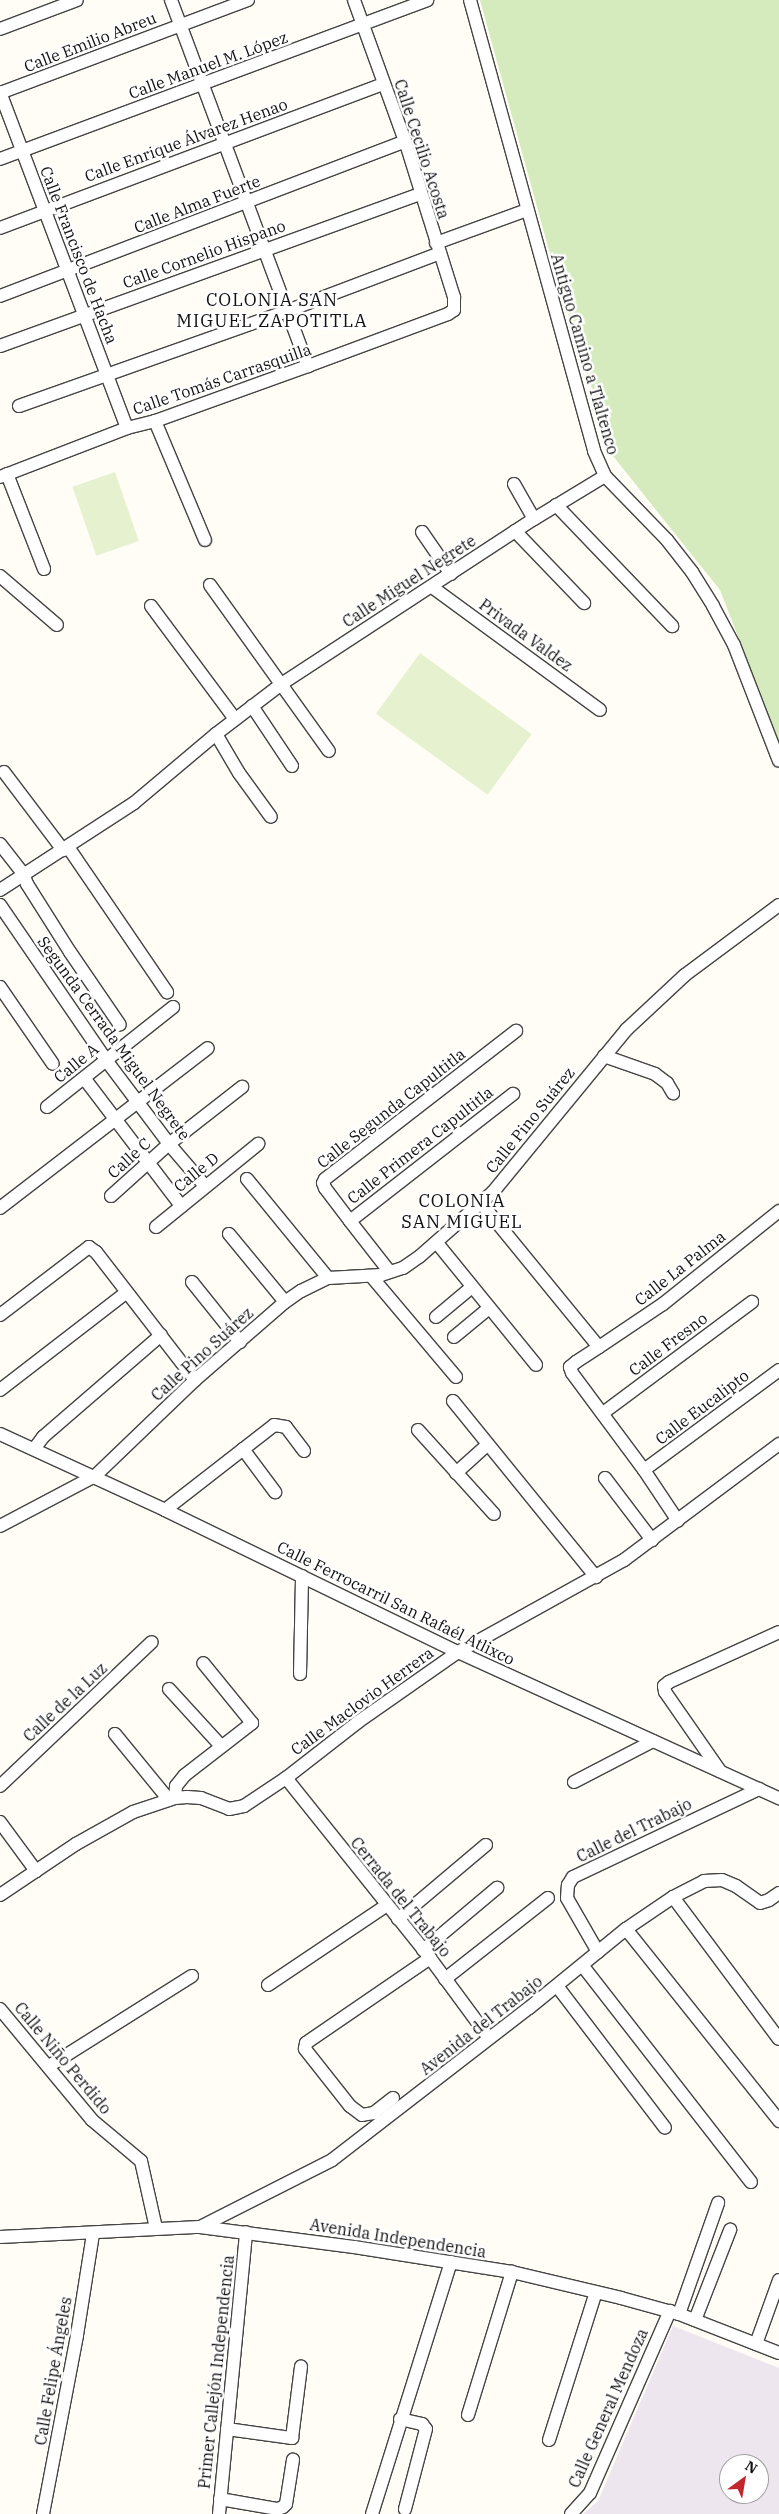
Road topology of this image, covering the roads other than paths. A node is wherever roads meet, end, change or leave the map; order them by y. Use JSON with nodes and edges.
{"nodes":[{"id":1,"x":77,"y":0,"type":"edge"},
{"id":2,"x":171,"y":0,"type":"edge"},
{"id":3,"x":248,"y":0,"type":"edge"},
{"id":4,"x":354,"y":0,"type":"edge"},
{"id":5,"x":427,"y":0,"type":"edge"},
{"id":6,"x":470,"y":0,"type":"edge"},
{"id":7,"x":362,"y":24,"type":"junction"},
{"id":8,"x":180,"y":25,"type":"junction"},
{"id":9,"x":0,"y":28,"type":"edge"},
{"id":10,"x":384,"y":84,"type":"junction"},
{"id":11,"x":202,"y":86,"type":"junction"},
{"id":12,"x":0,"y":92,"type":"edge"},
{"id":13,"x":405,"y":141,"type":"junction"},
{"id":14,"x":225,"y":144,"type":"junction"},
{"id":15,"x":23,"y":150,"type":"junction"},
{"id":16,"x":0,"y":159,"type":"edge"},
{"id":17,"x":420,"y":194,"type":"junction"},
{"id":18,"x":246,"y":202,"type":"junction"},
{"id":19,"x":527,"y":210,"type":"junction"},
{"id":20,"x":44,"y":211,"type":"junction"},
{"id":21,"x":0,"y":228,"type":"edge"},
{"id":22,"x":437,"y":249,"type":"junction"},
{"id":23,"x":264,"y":250,"type":"junction"},
{"id":24,"x":69,"y":271,"type":"junction"},
{"id":25,"x":0,"y":296,"type":"edge"},
{"id":26,"x":454,"y":310,"type":"joint"},
{"id":27,"x":287,"y":312,"type":"junction"},
{"id":28,"x":83,"y":315,"type":"junction"},
{"id":29,"x":0,"y":346,"type":"edge"},
{"id":30,"x":308,"y":366,"type":"junction"},
{"id":31,"x":106,"y":374,"type":"junction"},
{"id":32,"x":19,"y":406,"type":"dead end"},
{"id":33,"x":155,"y":421,"type":"junction"},
{"id":34,"x":127,"y":428,"type":"junction"},
{"id":35,"x":4,"y":476,"type":"edge"},
{"id":36,"x":605,"y":476,"type":"junction"},
{"id":37,"x":514,"y":484,"type":"dead end"},
{"id":38,"x":556,"y":505,"type":"junction"},
{"id":39,"x":534,"y":519,"type":"junction"},
{"id":40,"x":515,"y":531,"type":"junction"},
{"id":41,"x":422,"y":532,"type":"dead end"},
{"id":42,"x":205,"y":540,"type":"dead end"},
{"id":43,"x":44,"y":569,"type":"dead end"},
{"id":44,"x":451,"y":574,"type":"junction"},
{"id":45,"x":0,"y":576,"type":"edge"},
{"id":46,"x":210,"y":585,"type":"dead end"},
{"id":47,"x":432,"y":587,"type":"junction"},
{"id":48,"x":584,"y":603,"type":"dead end"},
{"id":49,"x":151,"y":606,"type":"dead end"},
{"id":50,"x":57,"y":625,"type":"dead end"},
{"id":51,"x":672,"y":626,"type":"dead end"},
{"id":52,"x":283,"y":683,"type":"junction"},
{"id":53,"x":252,"y":706,"type":"junction"},
{"id":54,"x":600,"y":710,"type":"dead end"},
{"id":55,"x":235,"y":719,"type":"junction"},
{"id":56,"x":216,"y":734,"type":"junction"},
{"id":57,"x":329,"y":751,"type":"dead end"},
{"id":58,"x":779,"y":761,"type":"edge"},
{"id":59,"x":292,"y":766,"type":"dead end"},
{"id":60,"x":4,"y":772,"type":"dead end"},
{"id":61,"x":271,"y":818,"type":"dead end"},
{"id":62,"x":0,"y":844,"type":"edge"},
{"id":63,"x":66,"y":848,"type":"junction"},
{"id":64,"x":23,"y":873,"type":"junction"},
{"id":65,"x":0,"y":890,"type":"edge"},
{"id":66,"x":0,"y":905,"type":"edge"},
{"id":67,"x":779,"y":905,"type":"edge"},
{"id":68,"x":0,"y":987,"type":"edge"},
{"id":69,"x":167,"y":992,"type":"dead end"},
{"id":70,"x":173,"y":1007,"type":"dead end"},
{"id":71,"x":120,"y":1025,"type":"dead end"},
{"id":72,"x":516,"y":1031,"type":"dead end"},
{"id":73,"x":208,"y":1048,"type":"dead end"},
{"id":74,"x":604,"y":1056,"type":"junction"},
{"id":75,"x":106,"y":1060,"type":"junction"},
{"id":76,"x":53,"y":1064,"type":"dead end"},
{"id":77,"x":84,"y":1078,"type":"junction"},
{"id":78,"x":242,"y":1087,"type":"dead end"},
{"id":79,"x":673,"y":1093,"type":"dead end"},
{"id":80,"x":513,"y":1094,"type":"dead end"},
{"id":81,"x":140,"y":1102,"type":"junction"},
{"id":82,"x":47,"y":1107,"type":"dead end"},
{"id":83,"x":116,"y":1120,"type":"junction"},
{"id":84,"x":169,"y":1144,"type":"junction"},
{"id":85,"x":258,"y":1144,"type":"dead end"},
{"id":86,"x":147,"y":1164,"type":"junction"},
{"id":87,"x":247,"y":1179,"type":"dead end"},
{"id":88,"x":206,"y":1186,"type":"junction"},
{"id":89,"x":111,"y":1196,"type":"dead end"},
{"id":90,"x":481,"y":1203,"type":"junction"},
{"id":91,"x":181,"y":1206,"type":"junction"},
{"id":92,"x":0,"y":1208,"type":"edge"},
{"id":93,"x":779,"y":1211,"type":"edge"},
{"id":94,"x":350,"y":1220,"type":"junction"},
{"id":95,"x":156,"y":1227,"type":"dead end"},
{"id":96,"x":230,"y":1234,"type":"dead end"},
{"id":97,"x":437,"y":1242,"type":"junction"},
{"id":98,"x":389,"y":1271,"type":"junction"},
{"id":99,"x":371,"y":1276,"type":"junction"},
{"id":100,"x":328,"y":1278,"type":"junction"},
{"id":101,"x":192,"y":1282,"type":"dead end"},
{"id":102,"x":472,"y":1287,"type":"junction"},
{"id":103,"x":127,"y":1292,"type":"junction"},
{"id":104,"x":284,"y":1302,"type":"junction"},
{"id":105,"x":752,"y":1302,"type":"dead end"},
{"id":106,"x":489,"y":1308,"type":"junction"},
{"id":107,"x":0,"y":1314,"type":"edge"},
{"id":108,"x":436,"y":1318,"type":"dead end"},
{"id":109,"x":161,"y":1335,"type":"junction"},
{"id":110,"x":454,"y":1337,"type":"dead end"},
{"id":111,"x":240,"y":1342,"type":"junction"},
{"id":112,"x":599,"y":1347,"type":"junction"},
{"id":113,"x":536,"y":1365,"type":"dead end"},
{"id":114,"x":779,"y":1370,"type":"edge"},
{"id":115,"x":456,"y":1376,"type":"dead end"},
{"id":116,"x":196,"y":1380,"type":"junction"},
{"id":117,"x":0,"y":1390,"type":"edge"},
{"id":118,"x":453,"y":1401,"type":"dead end"},
{"id":119,"x":603,"y":1413,"type":"junction"},
{"id":120,"x":418,"y":1430,"type":"dead end"},
{"id":121,"x":0,"y":1434,"type":"edge"},
{"id":122,"x":779,"y":1444,"type":"edge"},
{"id":123,"x":487,"y":1445,"type":"junction"},
{"id":124,"x":34,"y":1449,"type":"junction"},
{"id":125,"x":243,"y":1450,"type":"junction"},
{"id":126,"x":304,"y":1451,"type":"dead end"},
{"id":127,"x":644,"y":1470,"type":"junction"},
{"id":128,"x":456,"y":1473,"type":"junction"},
{"id":129,"x":95,"y":1476,"type":"junction"},
{"id":130,"x":605,"y":1478,"type":"dead end"},
{"id":131,"x":275,"y":1492,"type":"dead end"},
{"id":132,"x":165,"y":1510,"type":"junction"},
{"id":133,"x":494,"y":1514,"type":"dead end"},
{"id":134,"x":678,"y":1521,"type":"junction"},
{"id":135,"x":0,"y":1526,"type":"edge"},
{"id":136,"x":652,"y":1540,"type":"junction"},
{"id":137,"x":302,"y":1576,"type":"junction"},
{"id":138,"x":596,"y":1577,"type":"junction"},
{"id":139,"x":779,"y":1632,"type":"edge"},
{"id":140,"x":152,"y":1642,"type":"dead end"},
{"id":141,"x":458,"y":1652,"type":"junction"},
{"id":142,"x":204,"y":1663,"type":"dead end"},
{"id":143,"x":300,"y":1674,"type":"dead end"},
{"id":144,"x":169,"y":1689,"type":"dead end"},
{"id":145,"x":115,"y":1734,"type":"dead end"},
{"id":146,"x":653,"y":1741,"type":"junction"},
{"id":147,"x":221,"y":1746,"type":"junction"},
{"id":148,"x":720,"y":1771,"type":"junction"},
{"id":149,"x":286,"y":1778,"type":"junction"},
{"id":150,"x":574,"y":1782,"type":"dead end"},
{"id":151,"x":0,"y":1786,"type":"edge"},
{"id":152,"x":759,"y":1789,"type":"junction"},
{"id":153,"x":779,"y":1798,"type":"edge"},
{"id":154,"x":172,"y":1799,"type":"junction"},
{"id":155,"x":0,"y":1822,"type":"edge"},
{"id":156,"x":486,"y":1845,"type":"dead end"},
{"id":157,"x":36,"y":1871,"type":"junction"},
{"id":158,"x":497,"y":1888,"type":"dead end"},
{"id":159,"x":779,"y":1894,"type":"edge"},
{"id":160,"x":0,"y":1895,"type":"edge"},
{"id":161,"x":673,"y":1897,"type":"junction"},
{"id":162,"x":548,"y":1898,"type":"dead end"},
{"id":163,"x":387,"y":1905,"type":"junction"},
{"id":164,"x":398,"y":1919,"type":"junction"},
{"id":165,"x":626,"y":1929,"type":"junction"},
{"id":166,"x":598,"y":1952,"type":"junction"},
{"id":167,"x":427,"y":1954,"type":"junction"},
{"id":168,"x":582,"y":1965,"type":"junction"},
{"id":169,"x":192,"y":1976,"type":"dead end"},
{"id":170,"x":445,"y":1979,"type":"junction"},
{"id":171,"x":268,"y":1985,"type":"dead end"},
{"id":172,"x":557,"y":1986,"type":"junction"},
{"id":173,"x":0,"y":2009,"type":"edge"},
{"id":174,"x":489,"y":2038,"type":"junction"},
{"id":175,"x":779,"y":2039,"type":"edge"},
{"id":176,"x":49,"y":2066,"type":"junction"},
{"id":177,"x":393,"y":2098,"type":"dead end"},
{"id":178,"x":779,"y":2121,"type":"edge"},
{"id":179,"x":665,"y":2128,"type":"dead end"},
{"id":180,"x":751,"y":2182,"type":"dead end"},
{"id":181,"x":718,"y":2203,"type":"dead end"},
{"id":182,"x":200,"y":2227,"type":"junction"},
{"id":183,"x":156,"y":2228,"type":"junction"},
{"id":184,"x":730,"y":2230,"type":"dead end"},
{"id":185,"x":246,"y":2232,"type":"junction"},
{"id":186,"x":93,"y":2234,"type":"junction"},
{"id":187,"x":0,"y":2237,"type":"edge"},
{"id":188,"x":451,"y":2262,"type":"junction"},
{"id":189,"x":512,"y":2272,"type":"junction"},
{"id":190,"x":779,"y":2280,"type":"edge"},
{"id":191,"x":596,"y":2292,"type":"junction"},
{"id":192,"x":674,"y":2313,"type":"junction"},
{"id":193,"x":695,"y":2320,"type":"junction"},
{"id":194,"x":756,"y":2344,"type":"junction"},
{"id":195,"x":779,"y":2353,"type":"edge"},
{"id":196,"x":301,"y":2367,"type":"dead end"},
{"id":197,"x":468,"y":2416,"type":"dead end"},
{"id":198,"x":400,"y":2419,"type":"junction"},
{"id":199,"x":227,"y":2429,"type":"junction"},
{"id":200,"x":549,"y":2440,"type":"dead end"},
{"id":201,"x":293,"y":2460,"type":"dead end"},
{"id":202,"x":220,"y":2500,"type":"junction"},
{"id":203,"x":405,"y":2509,"type":"dead end"},
{"id":204,"x":43,"y":2514,"type":"edge"},
{"id":205,"x":219,"y":2514,"type":"edge"},
{"id":206,"x":372,"y":2514,"type":"edge"},
{"id":207,"x":571,"y":2514,"type":"edge"}],
"edges":[{"from":1,"to":9,"type":"street"},
{"from":2,"to":8,"type":"street"},
{"from":3,"to":8,"type":"street","name":"Calle Emilio Abreu"},
{"from":4,"to":7,"type":"street","name":"Calle Cecilio Acosta"},
{"from":5,"to":7,"type":"street","name":"Calle Manuel M. López"},
{"from":6,"to":19,"type":"street","name":"Antiguo Camino a Tlaltenco"},
{"from":7,"to":10,"type":"street","name":"Calle Cecilio Acosta"},
{"from":7,"to":11,"type":"street","name":"Calle Manuel M. López"},
{"from":8,"to":11,"type":"street"},
{"from":8,"to":12,"type":"street","name":"Calle Emilio Abreu"},
{"from":10,"to":13,"type":"street","name":"Calle Cecilio Acosta"},
{"from":10,"to":14,"type":"street","name":"Calle Enrique Álvarez Henao"},
{"from":11,"to":14,"type":"street"},
{"from":11,"to":15,"type":"street","name":"Calle Manuel M. López"},
{"from":12,"to":15,"type":"street","name":"Calle Francisco de Hacha"},
{"from":13,"to":17,"type":"street","name":"Calle Cecilio Acosta"},
{"from":13,"to":18,"type":"street","name":"Calle Alma Fuerte"},
{"from":14,"to":18,"type":"street"},
{"from":14,"to":20,"type":"street","name":"Calle Enrique Álvarez Henao"},
{"from":15,"to":16,"type":"street","name":"Calle Manuel M. López"},
{"from":15,"to":20,"type":"street","name":"Calle Francisco de Hacha"},
{"from":17,"to":22,"type":"street","name":"Calle Cecilio Acosta"},
{"from":17,"to":23,"type":"street","name":"Calle Cornelio Hispano"},
{"from":18,"to":23,"type":"street"},
{"from":18,"to":24,"type":"street","name":"Calle Alma Fuerte"},
{"from":19,"to":22,"type":"street"},
{"from":19,"to":36,"type":"street","name":"Antiguo Camino a Tlaltenco"},
{"from":20,"to":21,"type":"street","name":"Calle Enrique Álvarez Henao"},
{"from":20,"to":24,"type":"street","name":"Calle Francisco de Hacha"},
{"from":22,"to":26,"type":"street","name":"Calle Cecilio Acosta"},
{"from":22,"to":27,"type":"street"},
{"from":23,"to":27,"type":"street"},
{"from":23,"to":28,"type":"street","name":"Calle Cornelio Hispano"},
{"from":24,"to":25,"type":"street","name":"Calle Alma Fuerte"},
{"from":24,"to":28,"type":"street","name":"Calle Francisco de Hacha"},
{"from":26,"to":30,"type":"street","name":"Calle Tomás Carrasquilla"},
{"from":27,"to":30,"type":"street"},
{"from":27,"to":31,"type":"street"},
{"from":28,"to":29,"type":"street","name":"Calle Cornelio Hispano"},
{"from":28,"to":31,"type":"street","name":"Calle Francisco de Hacha"},
{"from":30,"to":33,"type":"street","name":"Calle Tomás Carrasquilla"},
{"from":31,"to":32,"type":"street"},
{"from":31,"to":34,"type":"street","name":"Calle Francisco de Hacha"},
{"from":33,"to":34,"type":"street","name":"Calle Tomás Carrasquilla"},
{"from":33,"to":42,"type":"street"},
{"from":34,"to":35,"type":"street","name":"Calle Tomás Carrasquilla"},
{"from":35,"to":43,"type":"street"},
{"from":36,"to":38,"type":"street","name":"Calle Miguel Negrete"},
{"from":36,"to":58,"type":"street","name":"Antiguo Camino a Tlaltenco"},
{"from":37,"to":39,"type":"street"},
{"from":38,"to":39,"type":"street","name":"Calle Miguel Negrete"},
{"from":38,"to":51,"type":"street"},
{"from":39,"to":40,"type":"street","name":"Calle Miguel Negrete"},
{"from":40,"to":44,"type":"street","name":"Calle Miguel Negrete"},
{"from":40,"to":48,"type":"street"},
{"from":41,"to":44,"type":"street"},
{"from":44,"to":47,"type":"street","name":"Calle Miguel Negrete"},
{"from":45,"to":50,"type":"street"},
{"from":46,"to":52,"type":"street"},
{"from":47,"to":52,"type":"street","name":"Calle Miguel Negrete"},
{"from":47,"to":54,"type":"street","name":"Privada Valdez"},
{"from":49,"to":55,"type":"street"},
{"from":52,"to":53,"type":"street","name":"Calle Miguel Negrete"},
{"from":52,"to":57,"type":"street"},
{"from":53,"to":55,"type":"street","name":"Calle Miguel Negrete"},
{"from":53,"to":59,"type":"street"},
{"from":55,"to":56,"type":"street","name":"Calle Miguel Negrete"},
{"from":56,"to":61,"type":"street"},
{"from":56,"to":63,"type":"street","name":"Calle Miguel Negrete"},
{"from":60,"to":63,"type":"street"},
{"from":62,"to":64,"type":"street"},
{"from":63,"to":64,"type":"street","name":"Calle Miguel Negrete"},
{"from":63,"to":69,"type":"street"},
{"from":64,"to":65,"type":"street","name":"Calle Miguel Negrete"},
{"from":64,"to":71,"type":"street"},
{"from":66,"to":75,"type":"street","name":"Segunda Cerrada Miguel Negrete"},
{"from":67,"to":74,"type":"street","name":"Calle Pino Suárez"},
{"from":68,"to":76,"type":"street"},
{"from":70,"to":75,"type":"street","name":"Calle A"},
{"from":72,"to":94,"type":"street","name":"Calle Segunda Capultitla"},
{"from":73,"to":81,"type":"street"},
{"from":74,"to":79,"type":"street"},
{"from":74,"to":90,"type":"street","name":"Calle Pino Suárez"},
{"from":75,"to":77,"type":"street","name":"Calle A"},
{"from":75,"to":81,"type":"street","name":"Segunda Cerrada Miguel Negrete"},
{"from":77,"to":82,"type":"street","name":"Calle A"},
{"from":77,"to":83,"type":"street"},
{"from":78,"to":84,"type":"street","name":"Calle C"},
{"from":80,"to":94,"type":"street","name":"Calle Primera Capultitla"},
{"from":81,"to":83,"type":"street"},
{"from":81,"to":84,"type":"street","name":"Segunda Cerrada Miguel Negrete"},
{"from":83,"to":86,"type":"street"},
{"from":83,"to":92,"type":"street"},
{"from":84,"to":86,"type":"street","name":"Calle C"},
{"from":84,"to":88,"type":"street","name":"Segunda Cerrada Miguel Negrete"},
{"from":85,"to":88,"type":"street","name":"Calle D"},
{"from":86,"to":89,"type":"street","name":"Calle C"},
{"from":86,"to":91,"type":"street"},
{"from":87,"to":100,"type":"street"},
{"from":88,"to":91,"type":"street","name":"Calle D"},
{"from":90,"to":97,"type":"street","name":"Calle Pino Suárez"},
{"from":90,"to":112,"type":"street"},
{"from":91,"to":95,"type":"street","name":"Calle D"},
{"from":93,"to":112,"type":"street","name":"Calle La Palma"},
{"from":94,"to":98,"type":"street","name":"Calle Primera Capultitla"},
{"from":96,"to":104,"type":"street"},
{"from":97,"to":98,"type":"street","name":"Calle Pino Suárez"},
{"from":97,"to":102,"type":"street"},
{"from":98,"to":99,"type":"street","name":"Calle Pino Suárez"},
{"from":99,"to":100,"type":"street","name":"Calle Pino Suárez"},
{"from":99,"to":115,"type":"street"},
{"from":100,"to":104,"type":"street","name":"Calle Pino Suárez"},
{"from":101,"to":111,"type":"street"},
{"from":102,"to":106,"type":"street"},
{"from":102,"to":108,"type":"street"},
{"from":103,"to":107,"type":"street"},
{"from":103,"to":109,"type":"street"},
{"from":103,"to":117,"type":"street"},
{"from":104,"to":111,"type":"street","name":"Calle Pino Suárez"},
{"from":105,"to":119,"type":"street","name":"Calle Fresno"},
{"from":106,"to":110,"type":"street"},
{"from":106,"to":113,"type":"street"},
{"from":109,"to":116,"type":"street"},
{"from":109,"to":124,"type":"street"},
{"from":111,"to":116,"type":"street","name":"Calle Pino Suárez"},
{"from":112,"to":119,"type":"street","name":"Calle La Palma"},
{"from":114,"to":127,"type":"street","name":"Calle Eucalipto"},
{"from":116,"to":129,"type":"street","name":"Calle Pino Suárez"},
{"from":118,"to":123,"type":"street"},
{"from":119,"to":127,"type":"street"},
{"from":120,"to":128,"type":"street"},
{"from":121,"to":124,"type":"street","name":"Calle Ferrocarril San Rafaél Atlixco"},
{"from":122,"to":134,"type":"street","name":"Calle Maclovio Herrera"},
{"from":123,"to":128,"type":"street"},
{"from":123,"to":138,"type":"street"},
{"from":124,"to":129,"type":"street","name":"Calle Ferrocarril San Rafaél Atlixco"},
{"from":125,"to":126,"type":"street"},
{"from":125,"to":131,"type":"street"},
{"from":125,"to":132,"type":"street"},
{"from":127,"to":134,"type":"street"},
{"from":128,"to":133,"type":"street"},
{"from":129,"to":132,"type":"street","name":"Calle Ferrocarril San Rafaél Atlixco"},
{"from":129,"to":135,"type":"street","name":"Calle Pino Suárez"},
{"from":130,"to":136,"type":"street"},
{"from":132,"to":137,"type":"street","name":"Calle Ferrocarril San Rafaél Atlixco"},
{"from":134,"to":136,"type":"street","name":"Calle Maclovio Herrera"},
{"from":136,"to":138,"type":"street","name":"Calle Maclovio Herrera"},
{"from":137,"to":141,"type":"street","name":"Calle Ferrocarril San Rafaél Atlixco"},
{"from":137,"to":143,"type":"street"},
{"from":138,"to":141,"type":"street","name":"Calle Maclovio Herrera"},
{"from":139,"to":148,"type":"street"},
{"from":140,"to":151,"type":"street","name":"Calle de la Luz"},
{"from":141,"to":146,"type":"street","name":"Calle Ferrocarril San Rafaél Atlixco"},
{"from":141,"to":149,"type":"street","name":"Calle Maclovio Herrera"},
{"from":142,"to":147,"type":"street"},
{"from":144,"to":147,"type":"street"},
{"from":145,"to":154,"type":"street"},
{"from":146,"to":148,"type":"street","name":"Calle Ferrocarril San Rafaél Atlixco"},
{"from":146,"to":150,"type":"street"},
{"from":147,"to":154,"type":"street"},
{"from":148,"to":152,"type":"street","name":"Calle Ferrocarril San Rafaél Atlixco"},
{"from":149,"to":154,"type":"street","name":"Calle Maclovio Herrera"},
{"from":149,"to":163,"type":"street","name":"Cerrada del Trabajo"},
{"from":152,"to":153,"type":"street","name":"Calle Ferrocarril San Rafaél Atlixco"},
{"from":152,"to":166,"type":"street","name":"Calle del Trabajo"},
{"from":154,"to":157,"type":"street","name":"Calle Maclovio Herrera"},
{"from":155,"to":157,"type":"street"},
{"from":156,"to":164,"type":"street"},
{"from":157,"to":160,"type":"street","name":"Calle Maclovio Herrera"},
{"from":158,"to":167,"type":"street"},
{"from":159,"to":161,"type":"street","name":"Avenida del Trabajo"},
{"from":161,"to":165,"type":"street","name":"Avenida del Trabajo"},
{"from":161,"to":175,"type":"street"},
{"from":162,"to":170,"type":"street"},
{"from":163,"to":164,"type":"street","name":"Cerrada del Trabajo"},
{"from":163,"to":171,"type":"street"},
{"from":164,"to":167,"type":"street","name":"Cerrada del Trabajo"},
{"from":165,"to":166,"type":"street","name":"Avenida del Trabajo"},
{"from":165,"to":178,"type":"street"},
{"from":166,"to":168,"type":"street","name":"Avenida del Trabajo"},
{"from":167,"to":170,"type":"street","name":"Cerrada del Trabajo"},
{"from":167,"to":177,"type":"street"},
{"from":168,"to":172,"type":"street","name":"Avenida del Trabajo"},
{"from":168,"to":180,"type":"street"},
{"from":169,"to":176,"type":"street"},
{"from":170,"to":174,"type":"street","name":"Cerrada del Trabajo"},
{"from":172,"to":174,"type":"street","name":"Avenida del Trabajo"},
{"from":172,"to":179,"type":"street"},
{"from":173,"to":176,"type":"street","name":"Calle Niño Perdido"},
{"from":174,"to":182,"type":"street","name":"Avenida del Trabajo"},
{"from":176,"to":183,"type":"street","name":"Calle Niño Perdido"},
{"from":181,"to":192,"type":"street","name":"Calle General Mendoza"},
{"from":182,"to":183,"type":"street","name":"Avenida Independencia"},
{"from":182,"to":185,"type":"street","name":"Avenida Independencia"},
{"from":183,"to":186,"type":"street","name":"Avenida Independencia"},
{"from":184,"to":193,"type":"street"},
{"from":185,"to":188,"type":"street","name":"Avenida Independencia"},
{"from":185,"to":199,"type":"street","name":"Primer Callejón Independencia"},
{"from":186,"to":187,"type":"street","name":"Avenida Independencia"},
{"from":186,"to":204,"type":"street","name":"Calle Felipe Ángeles"},
{"from":188,"to":189,"type":"street","name":"Avenida Independencia"},
{"from":188,"to":198,"type":"street"},
{"from":189,"to":191,"type":"street","name":"Avenida Independencia"},
{"from":189,"to":197,"type":"street"},
{"from":190,"to":194,"type":"street"},
{"from":191,"to":192,"type":"street","name":"Avenida Independencia"},
{"from":191,"to":200,"type":"street"},
{"from":192,"to":193,"type":"street","name":"Avenida Independencia"},
{"from":192,"to":207,"type":"street","name":"Calle General Mendoza"},
{"from":193,"to":194,"type":"street","name":"Avenida Independencia"},
{"from":194,"to":195,"type":"street","name":"Avenida Independencia"},
{"from":196,"to":199,"type":"street"},
{"from":198,"to":203,"type":"street"},
{"from":198,"to":206,"type":"street"},
{"from":199,"to":202,"type":"street","name":"Primer Callejón Independencia"},
{"from":201,"to":202,"type":"street"},
{"from":202,"to":205,"type":"street","name":"Primer Callejón Independencia"}]}
